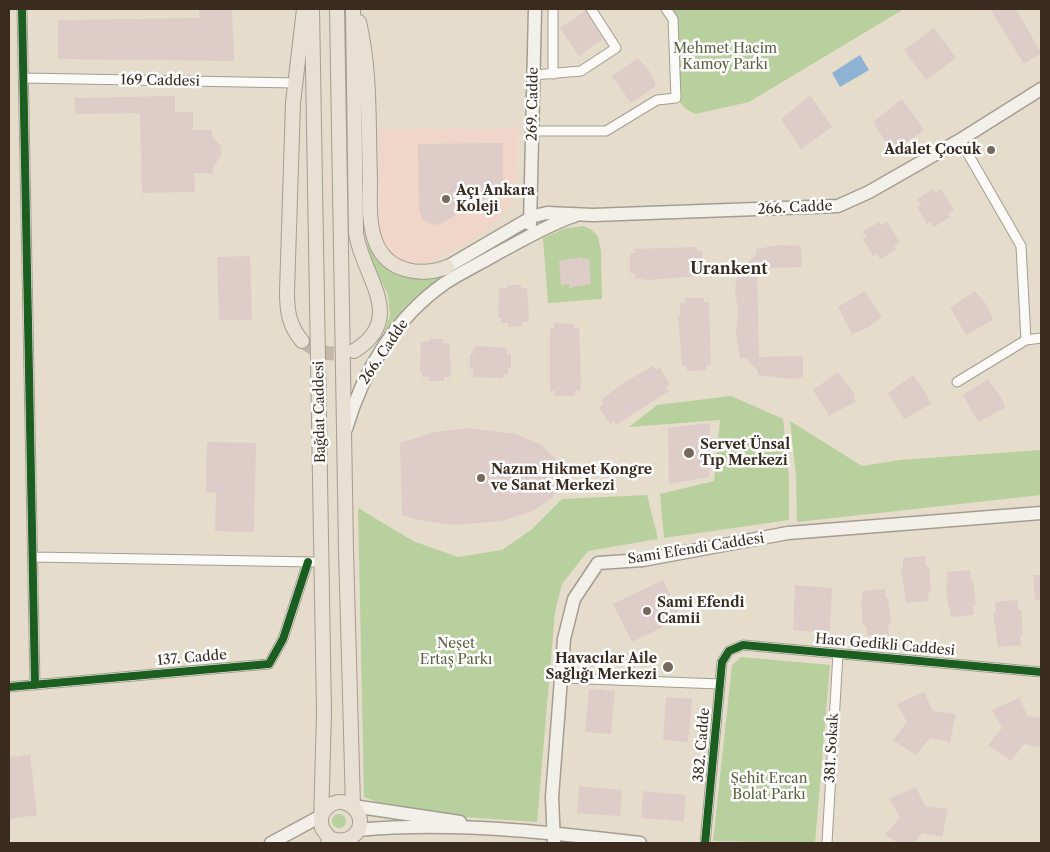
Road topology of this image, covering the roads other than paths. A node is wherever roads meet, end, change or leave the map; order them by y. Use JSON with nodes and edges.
{"nodes":[{"id":1,"x":22,"y":9,"type":"edge"},
{"id":2,"x":304,"y":9,"type":"edge"},
{"id":3,"x":312,"y":9,"type":"edge"},
{"id":4,"x":337,"y":9,"type":"edge"},
{"id":5,"x":354,"y":9,"type":"edge"},
{"id":6,"x":535,"y":9,"type":"edge"},
{"id":7,"x":553,"y":9,"type":"edge"},
{"id":8,"x":591,"y":9,"type":"edge"},
{"id":9,"x":666,"y":9,"type":"edge"},
{"id":10,"x":553,"y":74,"type":"junction"},
{"id":11,"x":534,"y":76,"type":"junction"},
{"id":12,"x":25,"y":78,"type":"junction"},
{"id":13,"x":295,"y":83,"type":"junction"},
{"id":14,"x":1041,"y":88,"type":"edge"},
{"id":15,"x":533,"y":131,"type":"junction"},
{"id":16,"x":960,"y":140,"type":"junction"},
{"id":17,"x":578,"y":215,"type":"junction"},
{"id":18,"x":536,"y":216,"type":"junction"},
{"id":19,"x":542,"y":230,"type":"junction"},
{"id":20,"x":447,"y":266,"type":"joint"},
{"id":21,"x":1041,"y":338,"type":"edge"},
{"id":22,"x":1026,"y":340,"type":"junction"},
{"id":23,"x":302,"y":341,"type":"tunnel mouth"},
{"id":24,"x":354,"y":351,"type":"tunnel mouth"},
{"id":25,"x":957,"y":382,"type":"dead end"},
{"id":26,"x":344,"y":433,"type":"junction"},
{"id":27,"x":1041,"y":513,"type":"edge"},
{"id":28,"x":34,"y":557,"type":"junction"},
{"id":29,"x":315,"y":562,"type":"junction"},
{"id":30,"x":729,"y":651,"type":"joint"},
{"id":31,"x":838,"y":653,"type":"junction"},
{"id":32,"x":1041,"y":672,"type":"edge"},
{"id":33,"x":561,"y":678,"type":"junction"},
{"id":34,"x":720,"y":684,"type":"junction"},
{"id":35,"x":35,"y":685,"type":"junction"},
{"id":36,"x":9,"y":687,"type":"edge"},
{"id":37,"x":353,"y":806,"type":"junction"},
{"id":38,"x":321,"y":816,"type":"junction"},
{"id":39,"x":512,"y":830,"type":"junction"},
{"id":40,"x":356,"y":837,"type":"edge"},
{"id":41,"x":553,"y":838,"type":"edge"},
{"id":42,"x":325,"y":841,"type":"edge"},
{"id":43,"x":272,"y":843,"type":"edge"},
{"id":44,"x":640,"y":843,"type":"edge"},
{"id":45,"x":706,"y":843,"type":"edge"},
{"id":46,"x":827,"y":843,"type":"edge"}],
"edges":[{"from":1,"to":12,"type":"street"},
{"from":2,"to":13,"type":"main road"},
{"from":3,"to":29,"type":"main road","name":"Bağdat Caddesi"},
{"from":4,"to":26,"type":"main road","name":"Bağdat Caddesi"},
{"from":5,"to":20,"type":"main road"},
{"from":5,"to":24,"type":"main road"},
{"from":6,"to":11,"type":"main road","name":"269. Cadde"},
{"from":7,"to":10,"type":"street"},
{"from":8,"to":10,"type":"street"},
{"from":9,"to":15,"type":"street"},
{"from":10,"to":11,"type":"street"},
{"from":11,"to":15,"type":"main road","name":"269. Cadde"},
{"from":12,"to":13,"type":"street","name":"169 Caddesi"},
{"from":12,"to":28,"type":"street"},
{"from":13,"to":23,"type":"main road"},
{"from":14,"to":16,"type":"main road","name":"266. Cadde"},
{"from":15,"to":18,"type":"main road","name":"269. Cadde"},
{"from":16,"to":17,"type":"main road","name":"266. Cadde"},
{"from":16,"to":22,"type":"street"},
{"from":17,"to":18,"type":"main road","name":"266. Cadde"},
{"from":17,"to":19,"type":"main road","name":"266. Cadde"},
{"from":18,"to":19,"type":"main road"},
{"from":18,"to":20,"type":"main road"},
{"from":19,"to":26,"type":"main road","name":"266. Cadde"},
{"from":21,"to":22,"type":"street"},
{"from":22,"to":25,"type":"street"},
{"from":26,"to":37,"type":"main road","name":"Bağdat Caddesi"},
{"from":27,"to":33,"type":"main road","name":"Sami Efendi Caddesi"},
{"from":28,"to":29,"type":"street"},
{"from":28,"to":35,"type":"street"},
{"from":29,"to":35,"type":"street","name":"137. Cadde"},
{"from":29,"to":38,"type":"main road","name":"Bağdat Caddesi"},
{"from":30,"to":31,"type":"street","name":"Hacı Gedikli Caddesi"},
{"from":30,"to":34,"type":"street","name":"382. Cadde"},
{"from":31,"to":32,"type":"street","name":"Hacı Gedikli Caddesi"},
{"from":31,"to":46,"type":"street","name":"381. Sokak"},
{"from":33,"to":34,"type":"street"},
{"from":33,"to":41,"type":"main road","name":"Sami Efendi Caddesi"},
{"from":34,"to":45,"type":"street","name":"382. Cadde"},
{"from":35,"to":36,"type":"street","name":"137. Cadde"},
{"from":37,"to":38,"type":"main road"},
{"from":37,"to":39,"type":"main road"},
{"from":37,"to":40,"type":"main road","name":"Bağdat Caddesi"},
{"from":38,"to":42,"type":"main road","name":"Bağdat Caddesi"},
{"from":38,"to":43,"type":"main road"},
{"from":39,"to":40,"type":"main road"},
{"from":39,"to":41,"type":"main road"},
{"from":40,"to":42,"type":"main road","name":"Bağdat Caddesi"},
{"from":41,"to":44,"type":"main road"}]}
